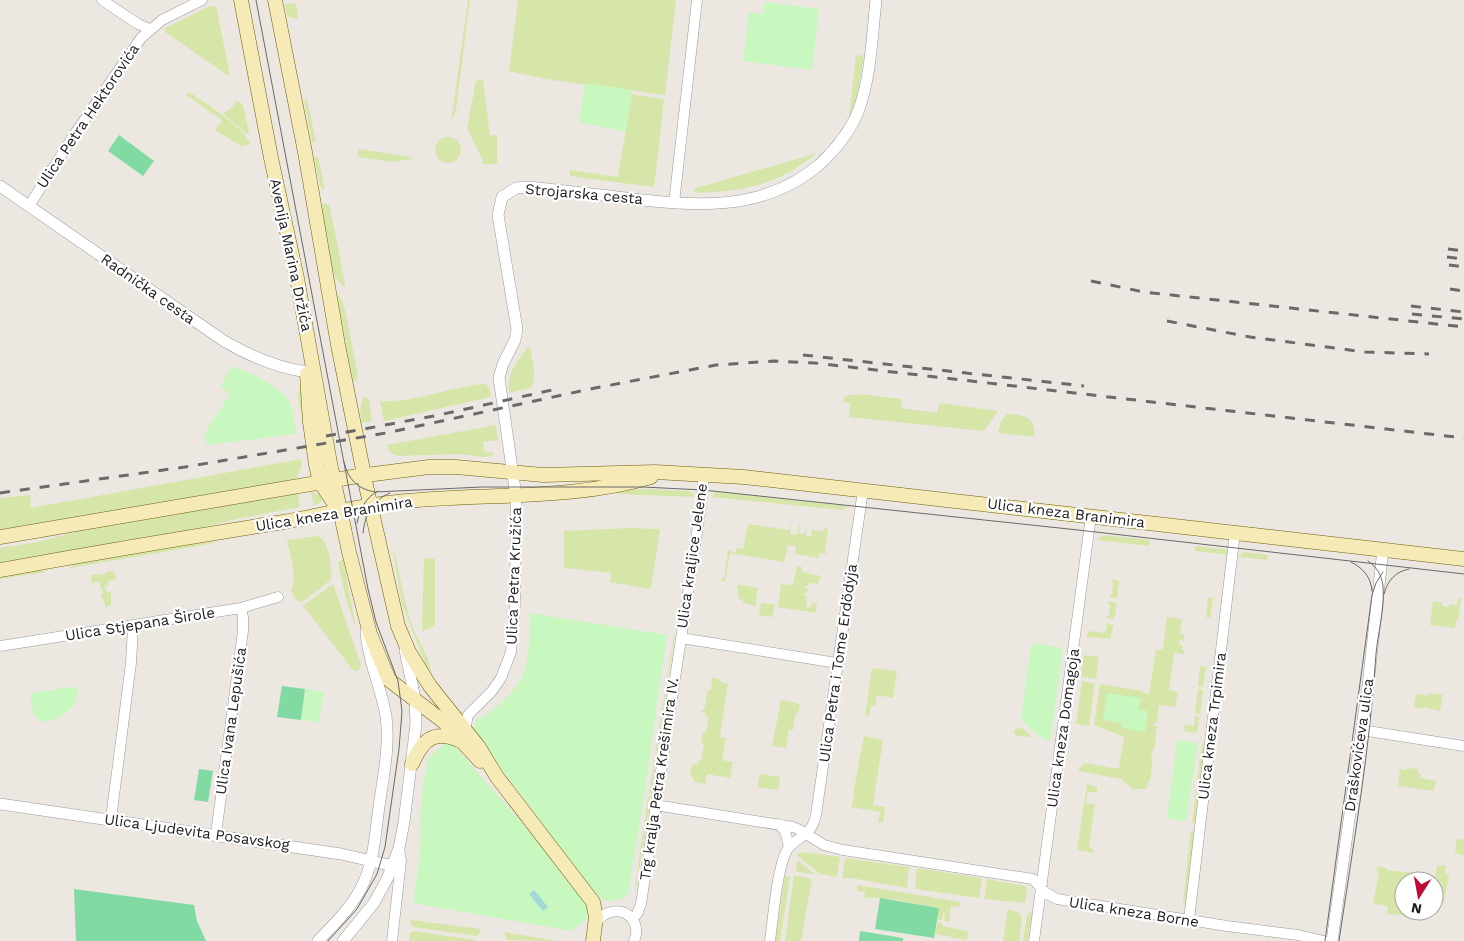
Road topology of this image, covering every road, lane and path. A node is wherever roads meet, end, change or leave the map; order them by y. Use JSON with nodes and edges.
{"nodes":[{"id":1,"x":102,"y":0,"type":"edge"},
{"id":2,"x":202,"y":0,"type":"edge"},
{"id":3,"x":241,"y":0,"type":"edge"},
{"id":4,"x":275,"y":0,"type":"edge"},
{"id":5,"x":697,"y":0,"type":"edge"},
{"id":6,"x":876,"y":0,"type":"edge"},
{"id":7,"x":150,"y":29,"type":"junction"},
{"id":8,"x":0,"y":186,"type":"edge"},
{"id":9,"x":674,"y":203,"type":"junction"},
{"id":10,"x":29,"y":206,"type":"junction"},
{"id":11,"x":308,"y":337,"type":"junction"},
{"id":12,"x":307,"y":372,"type":"junction"},
{"id":13,"x":668,"y":472,"type":"junction"},
{"id":14,"x":514,"y":473,"type":"junction"},
{"id":15,"x":704,"y":474,"type":"junction"},
{"id":16,"x":364,"y":475,"type":"junction"},
{"id":17,"x":327,"y":481,"type":"junction"},
{"id":18,"x":863,"y":490,"type":"junction"},
{"id":19,"x":516,"y":496,"type":"junction"},
{"id":20,"x":370,"y":505,"type":"junction"},
{"id":21,"x":340,"y":511,"type":"junction"},
{"id":22,"x":1091,"y":516,"type":"junction"},
{"id":23,"x":1235,"y":532,"type":"junction"},
{"id":24,"x":0,"y":537,"type":"edge"},
{"id":25,"x":1383,"y":550,"type":"junction"},
{"id":26,"x":1464,"y":559,"type":"edge"},
{"id":27,"x":0,"y":570,"type":"edge"},
{"id":28,"x":278,"y":597,"type":"dead end"},
{"id":29,"x":241,"y":608,"type":"junction"},
{"id":30,"x":364,"y":618,"type":"junction"},
{"id":31,"x":133,"y":626,"type":"junction"},
{"id":32,"x":401,"y":634,"type":"junction"},
{"id":33,"x":681,"y":638,"type":"junction"},
{"id":34,"x":0,"y":646,"type":"edge"},
{"id":35,"x":837,"y":663,"type":"junction"},
{"id":36,"x":414,"y":699,"type":"junction"},
{"id":37,"x":1361,"y":730,"type":"junction"},
{"id":38,"x":463,"y":736,"type":"junction"},
{"id":39,"x":1464,"y":746,"type":"edge"},
{"id":40,"x":412,"y":764,"type":"junction"},
{"id":41,"x":0,"y":804,"type":"edge"},
{"id":42,"x":655,"y":805,"type":"junction"},
{"id":43,"x":111,"y":819,"type":"junction"},
{"id":44,"x":778,"y":824,"type":"junction"},
{"id":45,"x":216,"y":834,"type":"junction"},
{"id":46,"x":807,"y":834,"type":"junction"},
{"id":47,"x":399,"y":848,"type":"junction"},
{"id":48,"x":789,"y":848,"type":"junction"},
{"id":49,"x":371,"y":860,"type":"junction"},
{"id":50,"x":393,"y":866,"type":"junction"},
{"id":51,"x":1041,"y":888,"type":"junction"},
{"id":52,"x":593,"y":902,"type":"junction"},
{"id":53,"x":620,"y":911,"type":"junction"},
{"id":54,"x":633,"y":918,"type":"junction"},
{"id":55,"x":1190,"y":920,"type":"junction"},
{"id":56,"x":595,"y":935,"type":"edge"},
{"id":57,"x":318,"y":941,"type":"edge"},
{"id":58,"x":343,"y":941,"type":"edge"},
{"id":59,"x":392,"y":941,"type":"edge"},
{"id":60,"x":634,"y":941,"type":"edge"},
{"id":61,"x":770,"y":941,"type":"edge"},
{"id":62,"x":1034,"y":941,"type":"edge"},
{"id":63,"x":1324,"y":941,"type":"edge"},
{"id":64,"x":1332,"y":941,"type":"edge"}],
"edges":[{"from":1,"to":7,"type":"street"},
{"from":2,"to":7,"type":"street","name":"Ulica Petra Hektorovića"},
{"from":3,"to":11,"type":"main road","name":"Avenija Marina Držića"},
{"from":4,"to":16,"type":"main road","name":"Avenija Marina Držića"},
{"from":5,"to":9,"type":"street"},
{"from":6,"to":9,"type":"street","name":"Strojarska cesta"},
{"from":7,"to":10,"type":"street","name":"Ulica Petra Hektorovića"},
{"from":8,"to":10,"type":"street","name":"Radnička cesta"},
{"from":9,"to":14,"type":"street","name":"Strojarska cesta"},
{"from":10,"to":12,"type":"street","name":"Radnička cesta"},
{"from":11,"to":12,"type":"main road"},
{"from":11,"to":17,"type":"main road","name":"Avenija Marina Držića"},
{"from":12,"to":17,"type":"main road"},
{"from":13,"to":14,"type":"main road","name":"Ulica kneza Branimira"},
{"from":13,"to":15,"type":"main road","name":"Ulica kneza Branimira"},
{"from":13,"to":19,"type":"main road","name":"Ulica kneza Branimira"},
{"from":14,"to":16,"type":"main road","name":"Ulica kneza Branimira"},
{"from":14,"to":19,"type":"street","name":"Strojarska cesta"},
{"from":15,"to":18,"type":"main road","name":"Ulica kneza Branimira"},
{"from":15,"to":33,"type":"street","name":"Ulica kraljice Jelene"},
{"from":16,"to":17,"type":"main road","name":"Ulica kneza Branimira"},
{"from":16,"to":20,"type":"main road","name":"Avenija Marina Držića"},
{"from":17,"to":21,"type":"main road","name":"Avenija Marina Držića"},
{"from":17,"to":24,"type":"main road","name":"Ulica kneza Branimira"},
{"from":18,"to":22,"type":"main road","name":"Ulica kneza Branimira"},
{"from":18,"to":35,"type":"street","name":"Ulica Petra i Tome Erdödyja"},
{"from":19,"to":20,"type":"main road","name":"Ulica kneza Branimira"},
{"from":19,"to":38,"type":"street","name":"Ulica Petra Kružića"},
{"from":20,"to":21,"type":"main road","name":"Ulica kneza Branimira"},
{"from":20,"to":32,"type":"main road"},
{"from":21,"to":27,"type":"main road","name":"Ulica kneza Branimira"},
{"from":21,"to":30,"type":"main road"},
{"from":22,"to":23,"type":"main road","name":"Ulica kneza Branimira"},
{"from":22,"to":51,"type":"street","name":"Ulica kneza Domagoja"},
{"from":23,"to":25,"type":"main road","name":"Ulica kneza Branimira"},
{"from":23,"to":55,"type":"street","name":"Ulica kneza Trpimira"},
{"from":25,"to":26,"type":"main road","name":"Ulica kneza Branimira"},
{"from":25,"to":37,"type":"street","name":"Draškovićeva ulica"},
{"from":28,"to":29,"type":"street","name":"Ulica Stjepana Širole"},
{"from":29,"to":31,"type":"street","name":"Ulica Stjepana Širole"},
{"from":29,"to":45,"type":"street","name":"Ulica Ivana Lepušića"},
{"from":30,"to":36,"type":"main road"},
{"from":30,"to":49,"type":"street"},
{"from":31,"to":34,"type":"street","name":"Ulica Stjepana Širole"},
{"from":31,"to":43,"type":"street"},
{"from":32,"to":36,"type":"street"},
{"from":32,"to":38,"type":"main road"},
{"from":33,"to":35,"type":"street"},
{"from":33,"to":42,"type":"street","name":"Trg kralja Petra Krešimira IV."},
{"from":35,"to":46,"type":"street","name":"Ulica Petra i Tome Erdödyja"},
{"from":36,"to":38,"type":"main road"},
{"from":36,"to":40,"type":"street"},
{"from":37,"to":39,"type":"street"},
{"from":37,"to":64,"type":"street","name":"Draškovićeva ulica"},
{"from":38,"to":40,"type":"main road"},
{"from":38,"to":52,"type":"main road"},
{"from":40,"to":47,"type":"street"},
{"from":41,"to":43,"type":"street","name":"Ulica Ljudevita Posavskog"},
{"from":42,"to":44,"type":"street","name":"Ulica kneza Borne"},
{"from":42,"to":54,"type":"street","name":"Trg kralja Petra Krešimira IV."},
{"from":43,"to":45,"type":"street","name":"Ulica Ljudevita Posavskog"},
{"from":44,"to":46,"type":"street","name":"Ulica kneza Borne"},
{"from":44,"to":48,"type":"street"},
{"from":45,"to":49,"type":"street","name":"Ulica Ljudevita Posavskog"},
{"from":46,"to":48,"type":"street"},
{"from":46,"to":51,"type":"street","name":"Ulica kneza Borne"},
{"from":47,"to":50,"type":"street"},
{"from":47,"to":59,"type":"street"},
{"from":48,"to":61,"type":"street"},
{"from":49,"to":50,"type":"street","name":"Ulica Ljudevita Posavskog"},
{"from":49,"to":57,"type":"street"},
{"from":50,"to":58,"type":"street"},
{"from":51,"to":55,"type":"street","name":"Ulica kneza Borne"},
{"from":51,"to":62,"type":"street","name":"Ulica kneza Domagoja"},
{"from":52,"to":53,"type":"street"},
{"from":52,"to":56,"type":"main road"},
{"from":53,"to":54,"type":"street"},
{"from":53,"to":56,"type":"street"},
{"from":54,"to":60,"type":"street"},
{"from":55,"to":63,"type":"street","name":"Ulica kneza Borne"}]}
